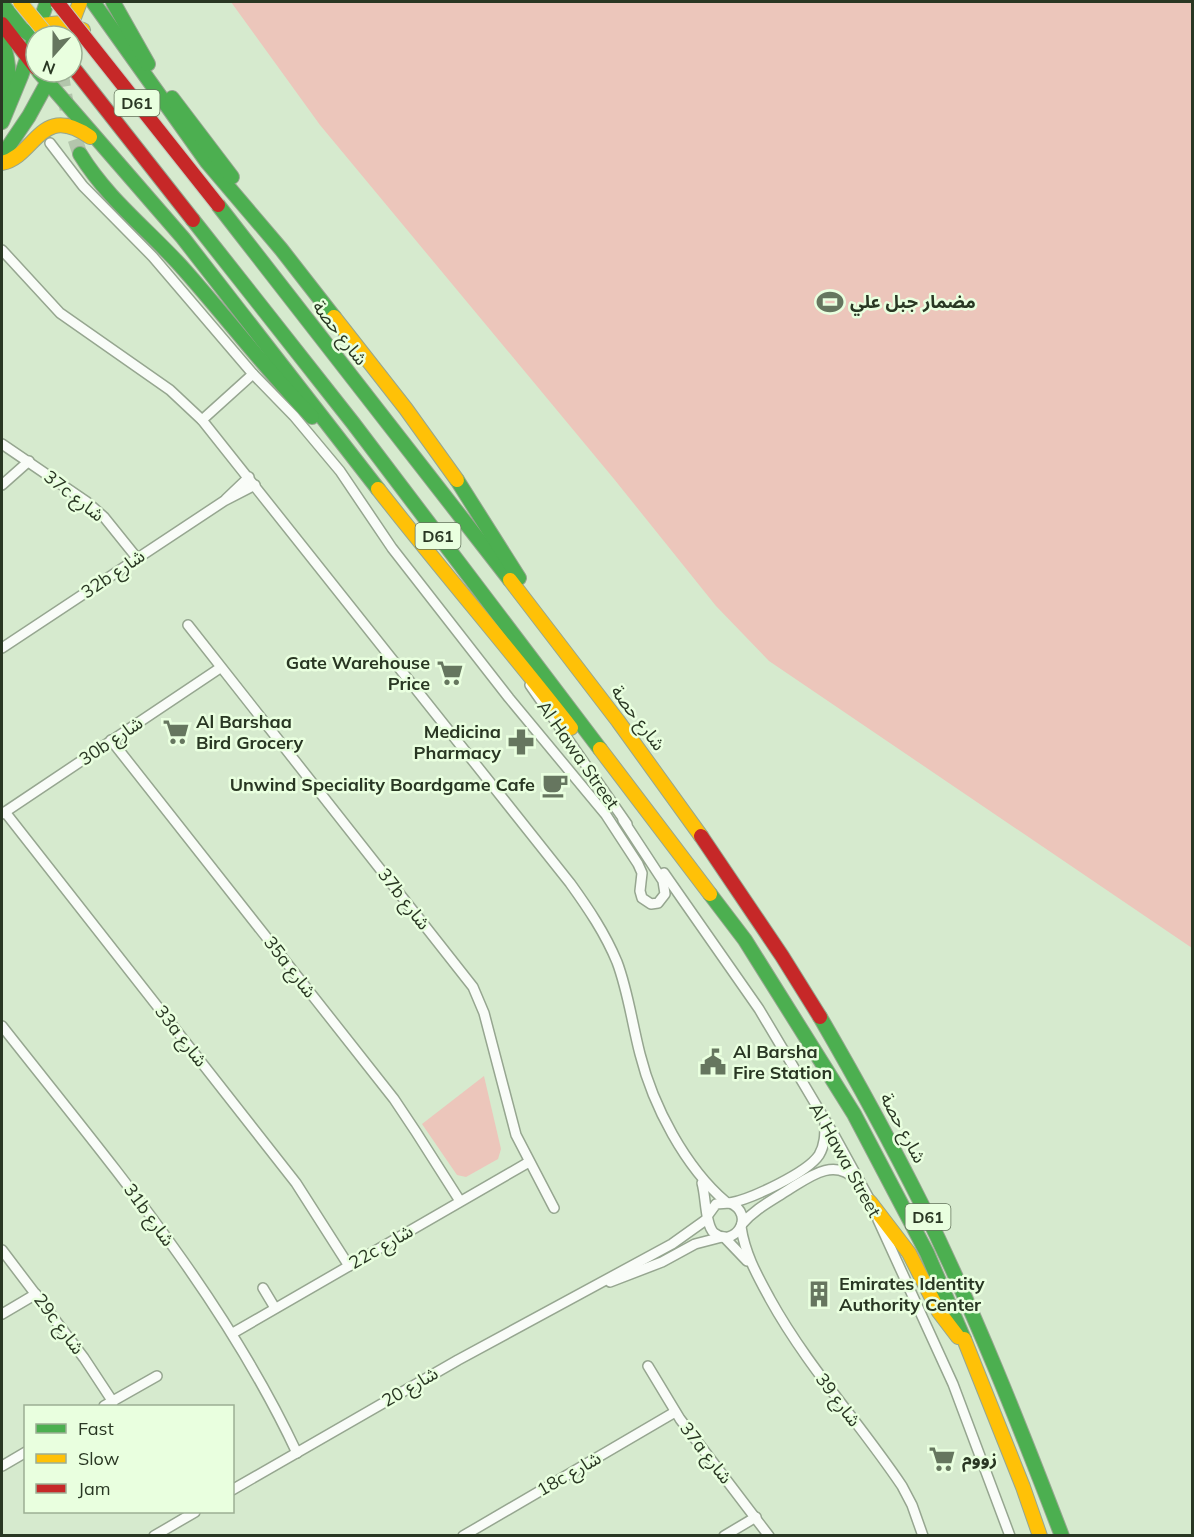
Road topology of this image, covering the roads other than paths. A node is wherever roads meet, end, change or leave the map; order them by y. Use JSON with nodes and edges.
{"nodes":[{"id":1,"x":20,"y":2,"type":"edge"},
{"id":2,"x":47,"y":2,"type":"edge"},
{"id":3,"x":57,"y":2,"type":"edge"},
{"id":4,"x":80,"y":2,"type":"edge"},
{"id":5,"x":93,"y":2,"type":"edge"},
{"id":6,"x":113,"y":2,"type":"edge"},
{"id":7,"x":2,"y":4,"type":"edge"},
{"id":8,"x":2,"y":24,"type":"edge"},
{"id":9,"x":33,"y":24,"type":"edge"},
{"id":10,"x":42,"y":24,"type":"edge"},
{"id":11,"x":71,"y":24,"type":"edge"},
{"id":12,"x":24,"y":30,"type":"edge"},
{"id":13,"x":84,"y":35,"type":"edge"},
{"id":14,"x":2,"y":40,"type":"edge"},
{"id":15,"x":24,"y":52,"type":"edge"},
{"id":16,"x":24,"y":77,"type":"edge"},
{"id":17,"x":84,"y":81,"type":"edge"},
{"id":18,"x":48,"y":84,"type":"edge"},
{"id":19,"x":56,"y":84,"type":"edge"},
{"id":20,"x":2,"y":109,"type":"edge"},
{"id":21,"x":2,"y":122,"type":"edge"},
{"id":22,"x":50,"y":143,"type":"dead end"},
{"id":23,"x":80,"y":154,"type":"tunnel mouth"},
{"id":24,"x":2,"y":156,"type":"edge"},
{"id":25,"x":112,"y":157,"type":"junction"},
{"id":26,"x":207,"y":162,"type":"junction"},
{"id":27,"x":2,"y":163,"type":"edge"},
{"id":28,"x":281,"y":249,"type":"junction"},
{"id":29,"x":2,"y":250,"type":"edge"},
{"id":30,"x":253,"y":374,"type":"junction"},
{"id":31,"x":202,"y":420,"type":"junction"},
{"id":32,"x":2,"y":444,"type":"edge"},
{"id":33,"x":352,"y":455,"type":"junction"},
{"id":34,"x":29,"y":461,"type":"junction"},
{"id":35,"x":252,"y":481,"type":"junction"},
{"id":36,"x":2,"y":485,"type":"edge"},
{"id":37,"x":137,"y":558,"type":"junction"},
{"id":38,"x":188,"y":625,"type":"dead end"},
{"id":39,"x":549,"y":630,"type":"junction"},
{"id":40,"x":2,"y":648,"type":"edge"},
{"id":41,"x":523,"y":666,"type":"junction"},
{"id":42,"x":220,"y":668,"type":"junction"},
{"id":43,"x":111,"y":740,"type":"junction"},
{"id":44,"x":3,"y":813,"type":"edge"},
{"id":45,"x":623,"y":820,"type":"junction"},
{"id":46,"x":675,"y":848,"type":"junction"},
{"id":47,"x":2,"y":1026,"type":"edge"},
{"id":48,"x":825,"y":1123,"type":"junction"},
{"id":49,"x":529,"y":1162,"type":"junction"},
{"id":50,"x":701,"y":1178,"type":"junction"},
{"id":51,"x":868,"y":1196,"type":"junction"},
{"id":52,"x":460,"y":1201,"type":"junction"},
{"id":53,"x":728,"y":1202,"type":"junction"},
{"id":54,"x":554,"y":1208,"type":"dead end"},
{"id":55,"x":707,"y":1217,"type":"junction"},
{"id":56,"x":741,"y":1226,"type":"junction"},
{"id":57,"x":723,"y":1237,"type":"junction"},
{"id":58,"x":2,"y":1250,"type":"edge"},
{"id":59,"x":751,"y":1265,"type":"junction"},
{"id":60,"x":349,"y":1266,"type":"junction"},
{"id":61,"x":263,"y":1288,"type":"dead end"},
{"id":62,"x":591,"y":1289,"type":"junction"},
{"id":63,"x":36,"y":1294,"type":"junction"},
{"id":64,"x":275,"y":1308,"type":"junction"},
{"id":65,"x":2,"y":1314,"type":"edge"},
{"id":66,"x":233,"y":1333,"type":"junction"},
{"id":67,"x":964,"y":1342,"type":"junction"},
{"id":68,"x":648,"y":1366,"type":"dead end"},
{"id":69,"x":158,"y":1376,"type":"dead end"},
{"id":70,"x":109,"y":1404,"type":"edge"},
{"id":71,"x":675,"y":1412,"type":"junction"},
{"id":72,"x":301,"y":1451,"type":"junction"},
{"id":73,"x":24,"y":1453,"type":"edge"},
{"id":74,"x":2,"y":1466,"type":"edge"},
{"id":75,"x":234,"y":1489,"type":"edge"},
{"id":76,"x":193,"y":1513,"type":"edge"},
{"id":77,"x":756,"y":1517,"type":"junction"},
{"id":78,"x":154,"y":1536,"type":"edge"},
{"id":79,"x":463,"y":1536,"type":"edge"},
{"id":80,"x":724,"y":1536,"type":"edge"},
{"id":81,"x":769,"y":1536,"type":"edge"},
{"id":82,"x":923,"y":1536,"type":"edge"},
{"id":83,"x":1010,"y":1536,"type":"edge"},
{"id":84,"x":1040,"y":1536,"type":"edge"},
{"id":85,"x":1062,"y":1536,"type":"edge"}],
"edges":[{"from":1,"to":9,"type":"main road","bridge":true},
{"from":2,"to":10,"type":"main road"},
{"from":3,"to":39,"type":"main road","name":"شارع حصة","number":"D61","bridge":true},
{"from":4,"to":11,"type":"main road"},
{"from":5,"to":26,"type":"main road"},
{"from":6,"to":28,"type":"main road"},
{"from":7,"to":12,"type":"main road"},
{"from":8,"to":15,"type":"main road"},
{"from":13,"to":26,"type":"main road"},
{"from":14,"to":20,"type":"main road"},
{"from":16,"to":21,"type":"main road"},
{"from":17,"to":46,"type":"main road","name":"شارع حصة","number":"D61"},
{"from":18,"to":24,"type":"main road"},
{"from":19,"to":25,"type":"main road"},
{"from":22,"to":30,"type":"street"},
{"from":23,"to":33,"type":"main road"},
{"from":25,"to":27,"type":"main road"},
{"from":25,"to":33,"type":"main road","number":"D61"},
{"from":26,"to":28,"type":"main road"},
{"from":28,"to":39,"type":"main road"},
{"from":29,"to":31,"type":"street"},
{"from":30,"to":31,"type":"street"},
{"from":30,"to":45,"type":"street"},
{"from":31,"to":35,"type":"street"},
{"from":32,"to":34,"type":"street","name":"37c شارع"},
{"from":33,"to":41,"type":"main road","name":"شارع حصة","number":"D61"},
{"from":34,"to":36,"type":"street"},
{"from":34,"to":37,"type":"street","name":"37c شارع"},
{"from":35,"to":37,"type":"street","name":"32b شارع"},
{"from":35,"to":50,"type":"street"},
{"from":37,"to":40,"type":"street","name":"32b شارع"},
{"from":38,"to":42,"type":"street","name":"37b شارع"},
{"from":39,"to":85,"type":"main road","name":"شارع حصة","number":"D61"},
{"from":41,"to":45,"type":"street","name":"Al Hawa Street"},
{"from":41,"to":46,"type":"main road","name":"شارع حصة","number":"D61"},
{"from":42,"to":43,"type":"street","name":"30b شارع"},
{"from":42,"to":49,"type":"street","name":"37b شارع"},
{"from":43,"to":44,"type":"street","name":"30b شارع"},
{"from":43,"to":52,"type":"street","name":"35a شارع"},
{"from":44,"to":60,"type":"street","name":"33a شارع"},
{"from":45,"to":48,"type":"street","name":"Al Hawa Street"},
{"from":46,"to":67,"type":"main road","name":"شارع حصة","number":"D61"},
{"from":47,"to":66,"type":"street","name":"31b شارع"},
{"from":48,"to":51,"type":"street","name":"Al Hawa Street"},
{"from":48,"to":53,"type":"street"},
{"from":49,"to":52,"type":"street","name":"22c شارع"},
{"from":49,"to":54,"type":"street","name":"37b شارع"},
{"from":50,"to":53,"type":"street"},
{"from":50,"to":55,"type":"street"},
{"from":51,"to":56,"type":"street"},
{"from":51,"to":67,"type":"main road"},
{"from":51,"to":83,"type":"street","name":"Al Hawa Street"},
{"from":52,"to":60,"type":"street","name":"22c شارع"},
{"from":53,"to":55,"type":"street"},
{"from":53,"to":56,"type":"street"},
{"from":55,"to":57,"type":"street"},
{"from":55,"to":62,"type":"street","name":"شارع 20"},
{"from":56,"to":57,"type":"street"},
{"from":56,"to":59,"type":"street","name":"شارع 39"},
{"from":57,"to":59,"type":"street","name":"شارع 39"},
{"from":57,"to":62,"type":"street","name":"شارع 20"},
{"from":58,"to":63,"type":"street","name":"29c شارع"},
{"from":59,"to":82,"type":"street","name":"شارع 39"},
{"from":60,"to":64,"type":"street","name":"22c شارع"},
{"from":61,"to":64,"type":"street"},
{"from":62,"to":72,"type":"street","name":"شارع 20"},
{"from":63,"to":65,"type":"street"},
{"from":63,"to":70,"type":"street","name":"29c شارع"},
{"from":64,"to":66,"type":"street","name":"22c شارع"},
{"from":66,"to":72,"type":"street","name":"31b شارع"},
{"from":67,"to":84,"type":"main road","name":"شارع حصة","number":"D61"},
{"from":68,"to":71,"type":"street","name":"37a شارع"},
{"from":69,"to":70,"type":"street"},
{"from":71,"to":77,"type":"street","name":"37a شارع"},
{"from":71,"to":79,"type":"street","name":"18c شارع"},
{"from":72,"to":75,"type":"street","name":"شارع 20"},
{"from":73,"to":74,"type":"street"},
{"from":76,"to":78,"type":"street"},
{"from":77,"to":80,"type":"street"},
{"from":77,"to":81,"type":"street","name":"37a شارع"}]}
